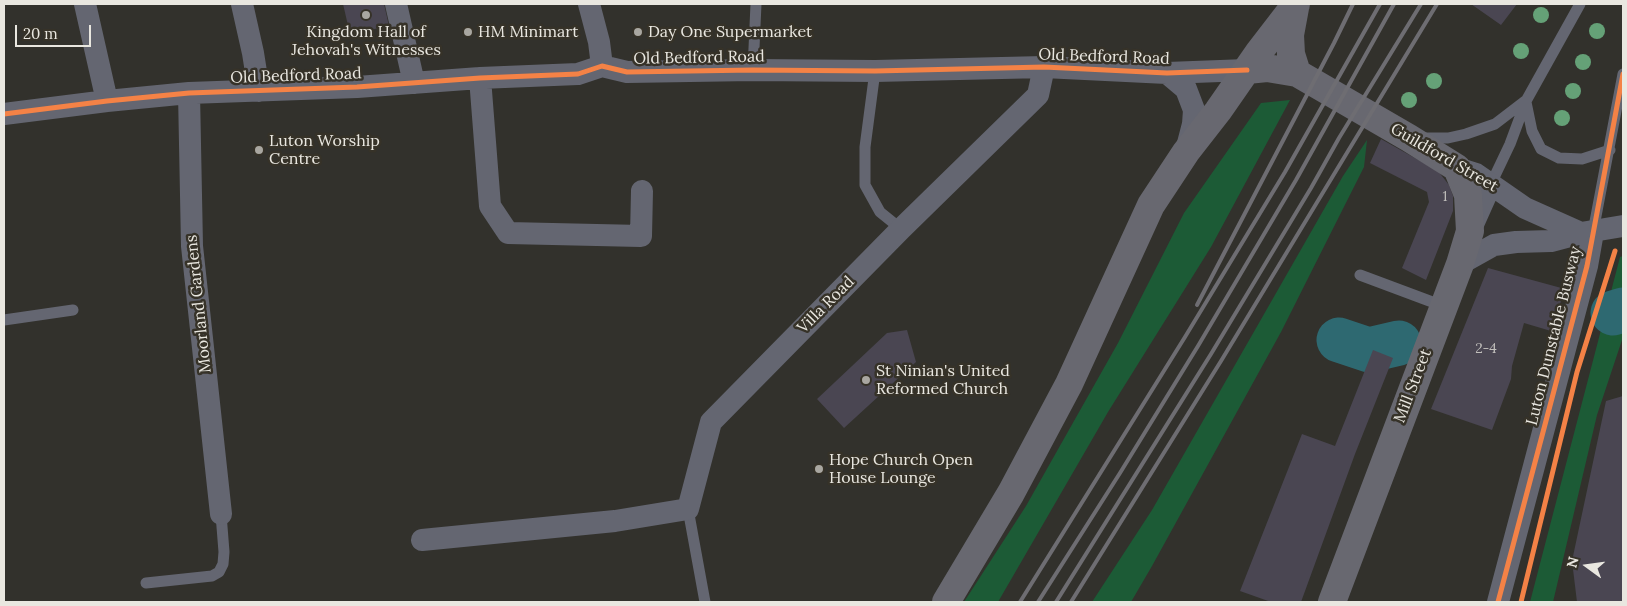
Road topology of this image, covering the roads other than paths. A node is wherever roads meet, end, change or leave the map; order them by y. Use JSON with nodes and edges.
{"nodes":[{"id":1,"x":85,"y":4,"type":"edge"},
{"id":2,"x":242,"y":4,"type":"edge"},
{"id":3,"x":396,"y":4,"type":"edge"},
{"id":4,"x":589,"y":4,"type":"edge"},
{"id":5,"x":756,"y":4,"type":"edge"},
{"id":6,"x":1580,"y":4,"type":"edge"},
{"id":7,"x":1296,"y":5,"type":"edge"},
{"id":8,"x":602,"y":66,"type":"junction"},
{"id":9,"x":1044,"y":67,"type":"junction"},
{"id":10,"x":753,"y":70,"type":"junction"},
{"id":11,"x":1247,"y":70,"type":"junction"},
{"id":12,"x":875,"y":71,"type":"junction"},
{"id":13,"x":1167,"y":73,"type":"junction"},
{"id":14,"x":1297,"y":73,"type":"junction"},
{"id":15,"x":1623,"y":74,"type":"edge"},
{"id":16,"x":480,"y":78,"type":"junction"},
{"id":17,"x":414,"y":83,"type":"junction"},
{"id":18,"x":259,"y":91,"type":"junction"},
{"id":19,"x":189,"y":93,"type":"junction"},
{"id":20,"x":107,"y":101,"type":"junction"},
{"id":21,"x":1526,"y":101,"type":"junction"},
{"id":22,"x":1623,"y":107,"type":"edge"},
{"id":23,"x":4,"y":114,"type":"edge"},
{"id":24,"x":1614,"y":122,"type":"junction"},
{"id":25,"x":1409,"y":138,"type":"junction"},
{"id":26,"x":1610,"y":150,"type":"junction"},
{"id":27,"x":1186,"y":152,"type":"junction"},
{"id":28,"x":1457,"y":168,"type":"junction"},
{"id":29,"x":1491,"y":184,"type":"junction"},
{"id":30,"x":642,"y":191,"type":"dead end"},
{"id":31,"x":1623,"y":226,"type":"edge"},
{"id":32,"x":901,"y":229,"type":"junction"},
{"id":33,"x":1470,"y":231,"type":"junction"},
{"id":34,"x":1587,"y":232,"type":"junction"},
{"id":35,"x":1460,"y":264,"type":"junction"},
{"id":36,"x":1360,"y":275,"type":"dead end"},
{"id":37,"x":1443,"y":306,"type":"junction"},
{"id":38,"x":73,"y":310,"type":"dead end"},
{"id":39,"x":4,"y":320,"type":"edge"},
{"id":40,"x":688,"y":509,"type":"junction"},
{"id":41,"x":221,"y":514,"type":"joint"},
{"id":42,"x":422,"y":540,"type":"dead end"},
{"id":43,"x":146,"y":583,"type":"dead end"},
{"id":44,"x":705,"y":602,"type":"edge"},
{"id":45,"x":946,"y":602,"type":"edge"},
{"id":46,"x":1332,"y":602,"type":"edge"},
{"id":47,"x":1498,"y":602,"type":"edge"}],
"edges":[{"from":1,"to":20,"type":"street"},
{"from":2,"to":18,"type":"street"},
{"from":3,"to":17,"type":"street"},
{"from":4,"to":8,"type":"street"},
{"from":5,"to":10,"type":"lane"},
{"from":6,"to":21,"type":"lane"},
{"from":7,"to":11,"type":"highway"},
{"from":7,"to":14,"type":"highway"},
{"from":8,"to":10,"type":"street","name":"Old Bedford Road"},
{"from":8,"to":16,"type":"street","name":"Old Bedford Road"},
{"from":9,"to":12,"type":"street","name":"Old Bedford Road"},
{"from":9,"to":13,"type":"street","name":"Old Bedford Road"},
{"from":9,"to":32,"type":"street","name":"Villa Road"},
{"from":10,"to":12,"type":"street","name":"Old Bedford Road"},
{"from":11,"to":13,"type":"street","name":"Old Bedford Road"},
{"from":11,"to":14,"type":"highway"},
{"from":11,"to":27,"type":"highway"},
{"from":12,"to":32,"type":"lane"},
{"from":13,"to":27,"type":"street","name":"Old Bedford Road"},
{"from":14,"to":25,"type":"highway","name":"Guildford Street"},
{"from":15,"to":24,"type":"lane","name":"Luton Dunstable Busway"},
{"from":16,"to":17,"type":"street","name":"Old Bedford Road"},
{"from":16,"to":30,"type":"street"},
{"from":17,"to":18,"type":"street","name":"Old Bedford Road"},
{"from":18,"to":19,"type":"street","name":"Old Bedford Road"},
{"from":19,"to":20,"type":"street","name":"Old Bedford Road"},
{"from":19,"to":41,"type":"street","name":"Moorland Gardens"},
{"from":20,"to":23,"type":"street","name":"Old Bedford Road"},
{"from":21,"to":25,"type":"lane"},
{"from":21,"to":26,"type":"lane"},
{"from":21,"to":29,"type":"lane"},
{"from":22,"to":24,"type":"lane"},
{"from":24,"to":26,"type":"lane","name":"Luton Dunstable Busway"},
{"from":25,"to":28,"type":"highway","name":"Guildford Street"},
{"from":26,"to":34,"type":"lane","name":"Luton Dunstable Busway"},
{"from":27,"to":45,"type":"highway"},
{"from":28,"to":29,"type":"street","name":"Guildford Street"},
{"from":28,"to":33,"type":"highway","name":"Mill Street"},
{"from":29,"to":33,"type":"street"},
{"from":29,"to":34,"type":"street","name":"Guildford Street"},
{"from":31,"to":34,"type":"street"},
{"from":32,"to":40,"type":"street","name":"Villa Road"},
{"from":33,"to":35,"type":"highway","name":"Mill Street"},
{"from":34,"to":35,"type":"street"},
{"from":34,"to":47,"type":"street","name":"Luton Dunstable Busway"},
{"from":35,"to":37,"type":"highway","name":"Mill Street"},
{"from":36,"to":37,"type":"lane"},
{"from":37,"to":46,"type":"highway","name":"Mill Street"},
{"from":38,"to":39,"type":"lane"},
{"from":40,"to":42,"type":"street"},
{"from":40,"to":44,"type":"lane"},
{"from":41,"to":43,"type":"lane"}]}
